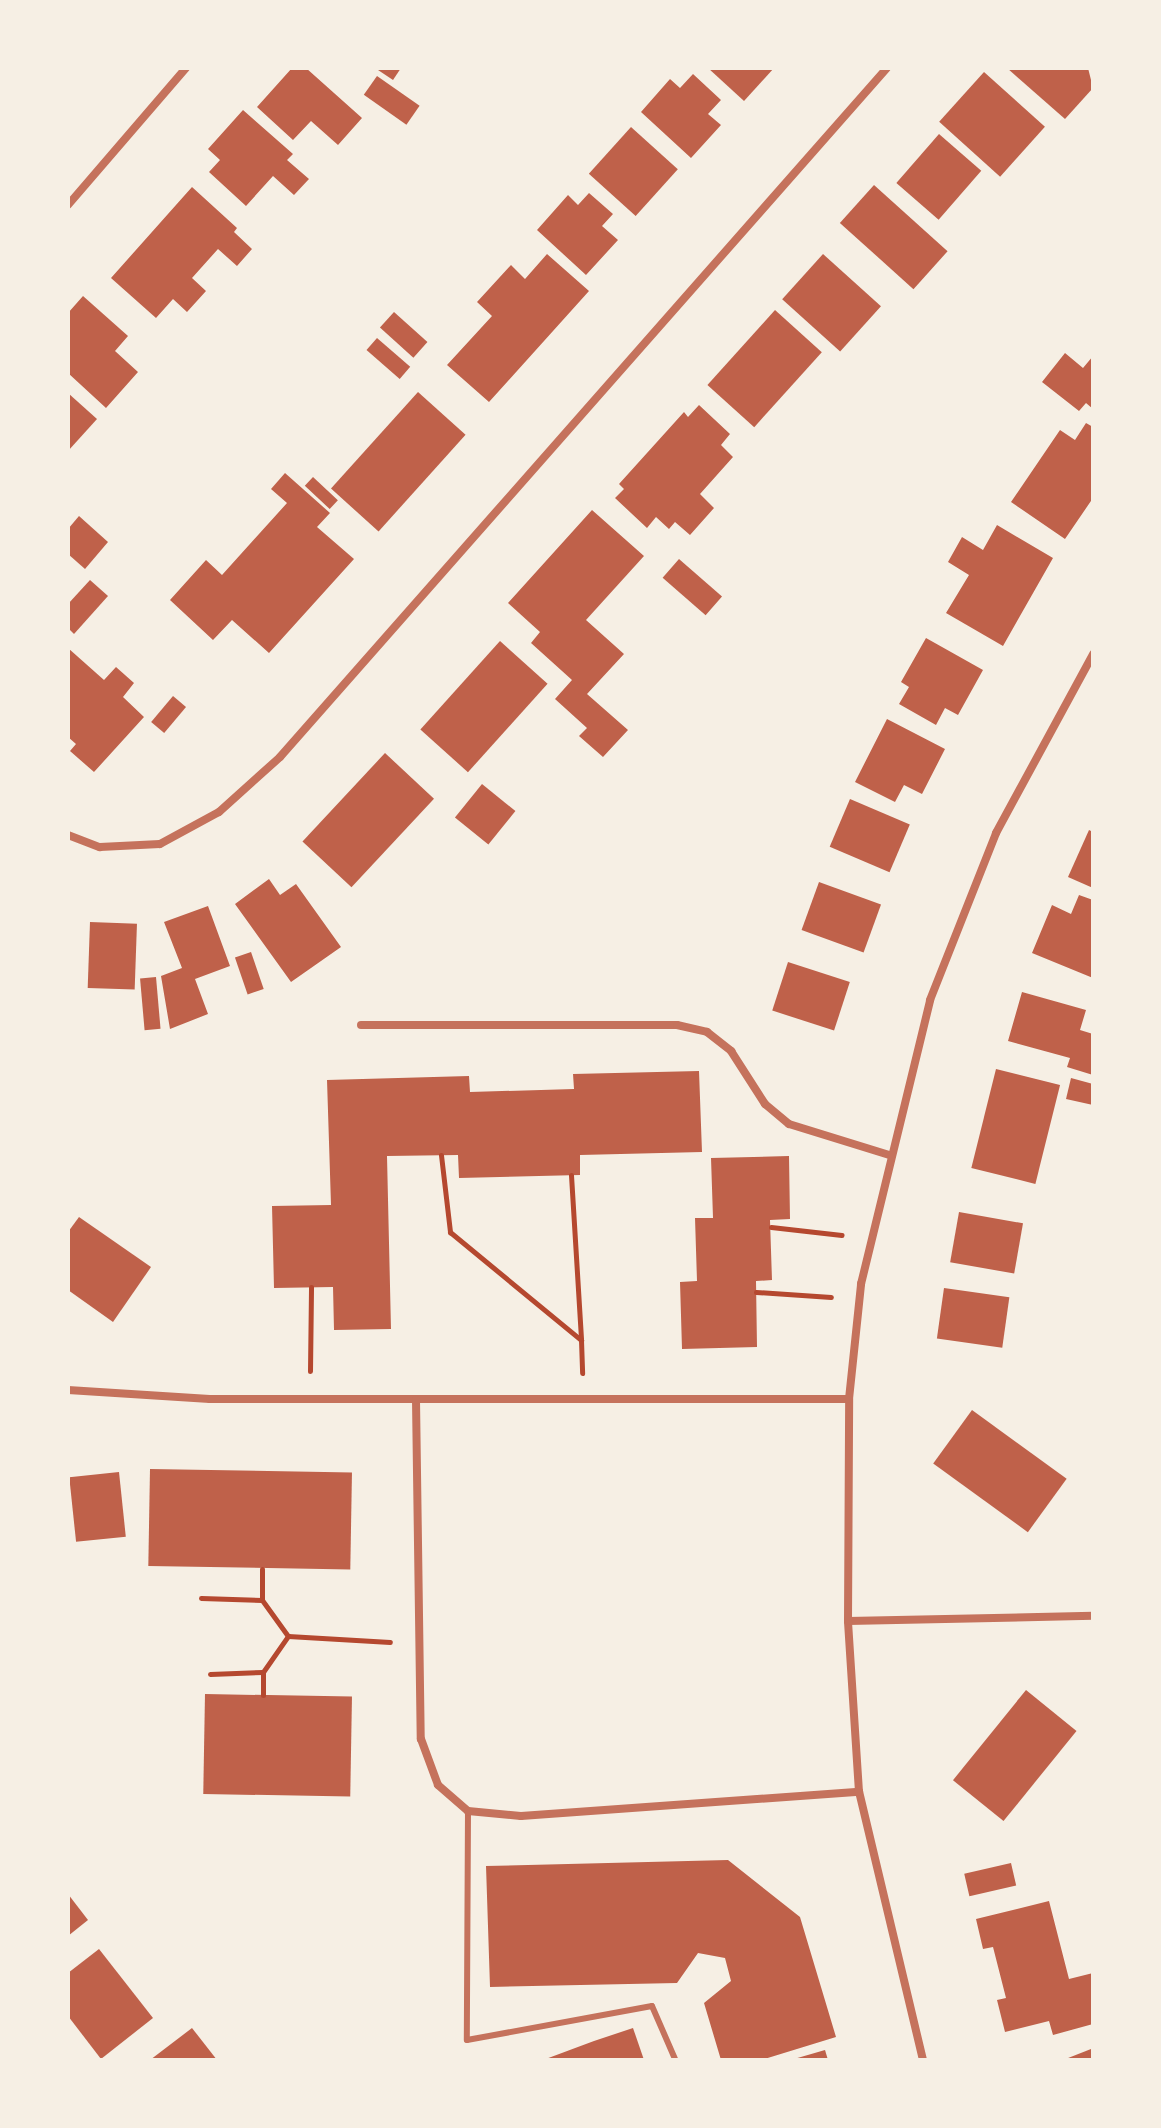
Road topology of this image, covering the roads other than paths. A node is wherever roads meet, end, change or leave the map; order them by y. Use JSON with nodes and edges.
{"nodes":[{"id":1,"x":186,"y":68,"type":"edge"},
{"id":2,"x":887,"y":68,"type":"edge"},
{"id":3,"x":68,"y":205,"type":"edge"},
{"id":4,"x":1093,"y":654,"type":"edge"},
{"id":5,"x":68,"y":835,"type":"edge"},
{"id":6,"x":361,"y":1025,"type":"dead end"},
{"id":7,"x":889,"y":1155,"type":"junction"},
{"id":8,"x":68,"y":1390,"type":"edge"},
{"id":9,"x":849,"y":1399,"type":"junction"},
{"id":10,"x":416,"y":1400,"type":"junction"},
{"id":11,"x":1093,"y":1616,"type":"edge"},
{"id":12,"x":848,"y":1621,"type":"junction"},
{"id":13,"x":859,"y":1792,"type":"junction"},
{"id":14,"x":468,"y":1811,"type":"junction"},
{"id":15,"x":675,"y":2059,"type":"edge"},
{"id":16,"x":923,"y":2060,"type":"edge"}],
"edges":[{"from":1,"to":3,"type":"street"},
{"from":2,"to":5,"type":"street"},
{"from":4,"to":7,"type":"street"},
{"from":6,"to":7,"type":"street"},
{"from":7,"to":9,"type":"street"},
{"from":8,"to":10,"type":"street"},
{"from":9,"to":10,"type":"street"},
{"from":9,"to":12,"type":"street"},
{"from":10,"to":14,"type":"street"},
{"from":11,"to":12,"type":"street"},
{"from":12,"to":13,"type":"street"},
{"from":13,"to":14,"type":"street"},
{"from":13,"to":16,"type":"street"},
{"from":14,"to":15,"type":"lane"}]}
